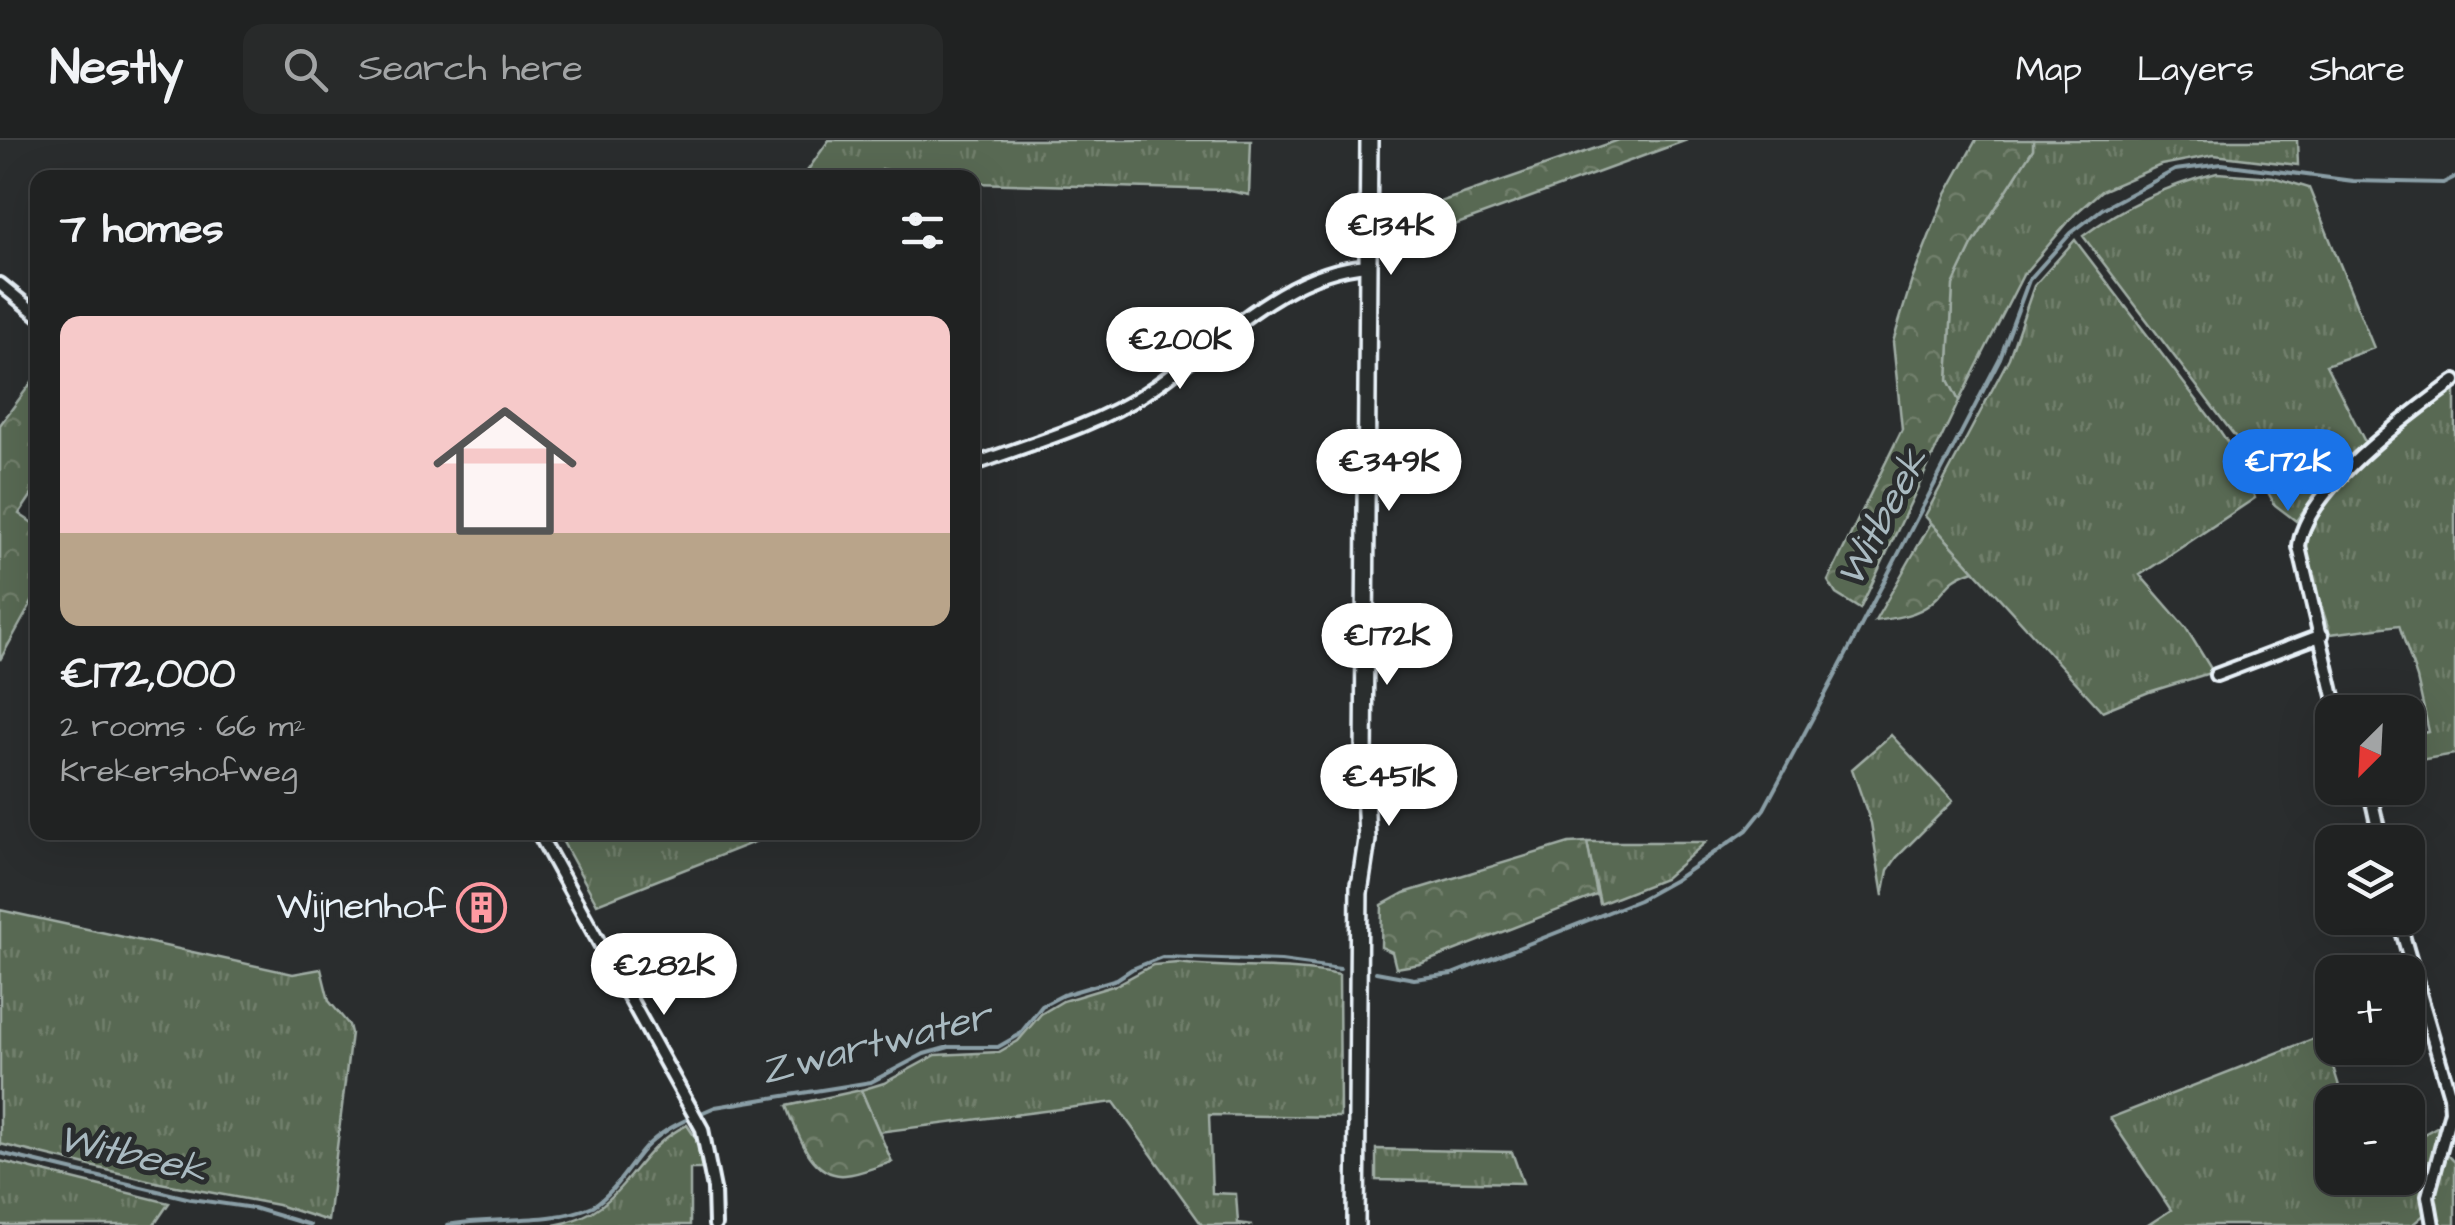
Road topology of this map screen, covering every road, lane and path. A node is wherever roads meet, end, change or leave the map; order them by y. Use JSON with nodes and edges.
{"nodes":[{"id":1,"x":1369,"y":140,"type":"edge"},
{"id":2,"x":1368,"y":265,"type":"junction"},
{"id":3,"x":0,"y":284,"type":"edge"},
{"id":4,"x":30,"y":308,"type":"edge"},
{"id":5,"x":2455,"y":381,"type":"edge"},
{"id":6,"x":980,"y":462,"type":"edge"},
{"id":7,"x":2322,"y":635,"type":"junction"},
{"id":8,"x":2216,"y":674,"type":"dead end"},
{"id":9,"x":2334,"y":695,"type":"edge"},
{"id":10,"x":542,"y":840,"type":"edge"},
{"id":11,"x":2403,"y":935,"type":"edge"},
{"id":12,"x":714,"y":1225,"type":"edge"},
{"id":13,"x":1356,"y":1225,"type":"edge"},
{"id":14,"x":2433,"y":1225,"type":"edge"}],
"edges":[{"from":1,"to":2,"type":"main road"},
{"from":2,"to":6,"type":"street"},
{"from":2,"to":13,"type":"main road"},
{"from":3,"to":4,"type":"street"},
{"from":5,"to":7,"type":"street"},
{"from":7,"to":8,"type":"street"},
{"from":7,"to":9,"type":"street"},
{"from":10,"to":12,"type":"street"},
{"from":11,"to":14,"type":"street"}]}
